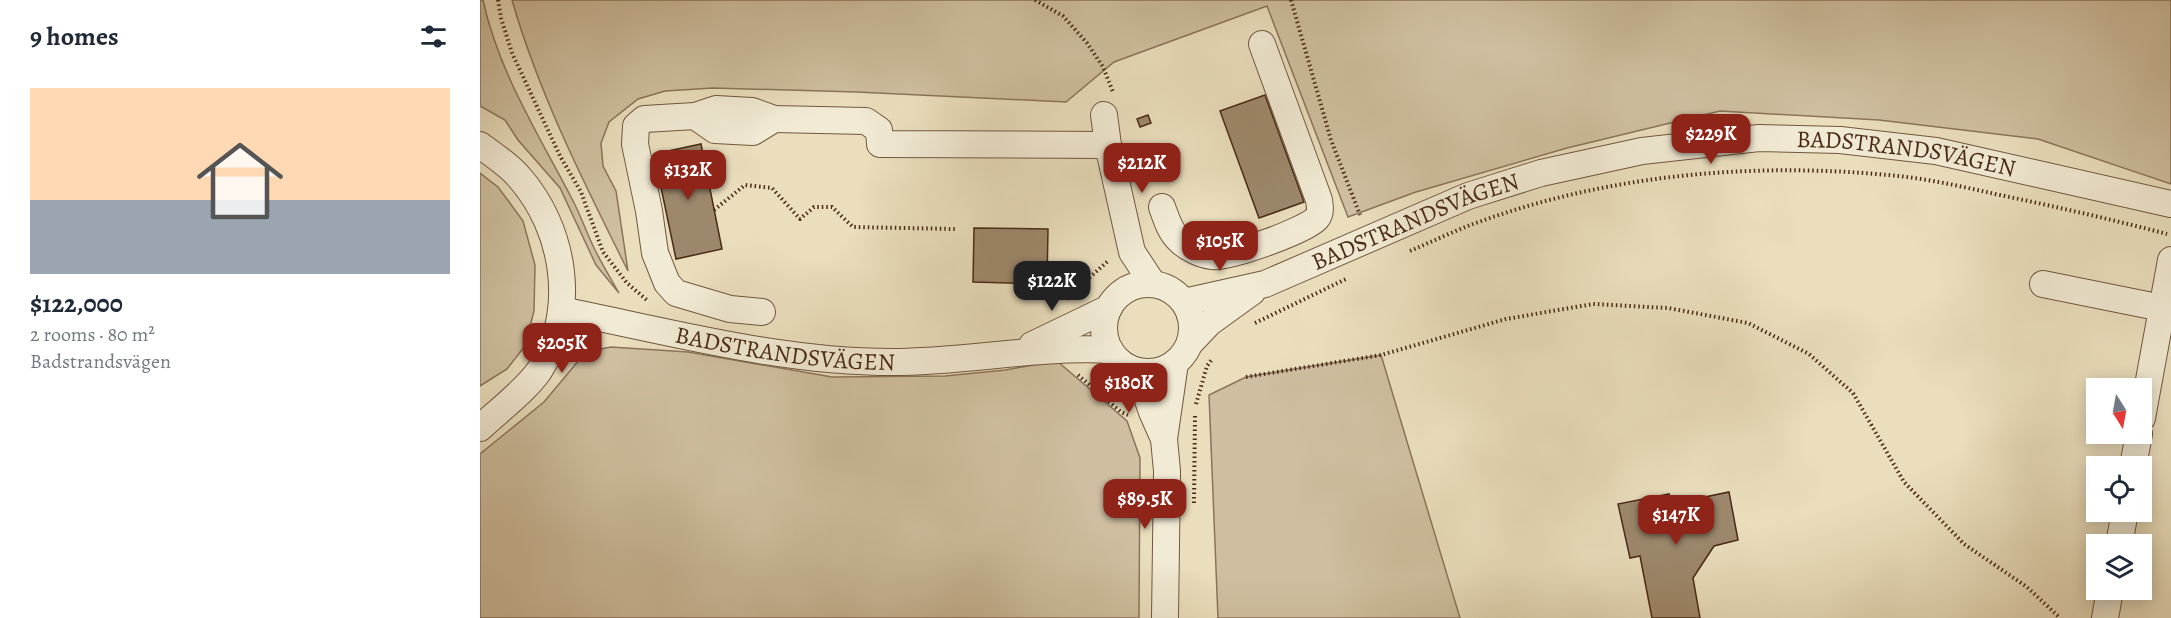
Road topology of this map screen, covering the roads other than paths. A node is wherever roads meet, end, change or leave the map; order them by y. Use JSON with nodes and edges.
{"nodes":[{"id":1,"x":1262,"y":44,"type":"dead end"},
{"id":2,"x":1104,"y":115,"type":"dead end"},
{"id":3,"x":480,"y":145,"type":"edge"},
{"id":4,"x":1108,"y":145,"type":"junction"},
{"id":5,"x":2171,"y":204,"type":"edge"},
{"id":6,"x":1162,"y":207,"type":"dead end"},
{"id":7,"x":1132,"y":252,"type":"junction"},
{"id":8,"x":2171,"y":260,"type":"edge"},
{"id":9,"x":1153,"y":284,"type":"junction"},
{"id":10,"x":1265,"y":284,"type":"junction"},
{"id":11,"x":2043,"y":284,"type":"dead end"},
{"id":12,"x":1117,"y":300,"type":"junction"},
{"id":13,"x":1184,"y":302,"type":"junction"},
{"id":14,"x":2162,"y":308,"type":"junction"},
{"id":15,"x":561,"y":310,"type":"junction"},
{"id":16,"x":762,"y":312,"type":"dead end"},
{"id":17,"x":1065,"y":340,"type":"junction"},
{"id":18,"x":1190,"y":343,"type":"junction"},
{"id":19,"x":1110,"y":350,"type":"junction"},
{"id":20,"x":1175,"y":363,"type":"junction"},
{"id":21,"x":1138,"y":371,"type":"junction"},
{"id":22,"x":2149,"y":378,"type":"edge"},
{"id":23,"x":505,"y":404,"type":"junction"},
{"id":24,"x":480,"y":410,"type":"edge"},
{"id":25,"x":1161,"y":411,"type":"junction"},
{"id":26,"x":480,"y":428,"type":"edge"},
{"id":27,"x":2108,"y":600,"type":"edge"},
{"id":28,"x":1166,"y":618,"type":"edge"},
{"id":29,"x":2105,"y":618,"type":"edge"}],
"edges":[{"from":1,"to":6,"type":"street"},
{"from":2,"to":4,"type":"street"},
{"from":3,"to":15,"type":"street"},
{"from":4,"to":7,"type":"street"},
{"from":4,"to":16,"type":"street"},
{"from":5,"to":10,"type":"street","name":"BADSTRANDSVÄGEN"},
{"from":7,"to":9,"type":"street"},
{"from":7,"to":12,"type":"street"},
{"from":8,"to":14,"type":"street"},
{"from":9,"to":12,"type":"street","name":"BADSTRANDSVÄGEN"},
{"from":9,"to":13,"type":"street"},
{"from":10,"to":13,"type":"street","name":"BADSTRANDSVÄGEN"},
{"from":10,"to":18,"type":"street","name":"BADSTRANDSVÄGEN"},
{"from":11,"to":14,"type":"street"},
{"from":12,"to":17,"type":"street","name":"BADSTRANDSVÄGEN"},
{"from":12,"to":19,"type":"street"},
{"from":13,"to":18,"type":"street"},
{"from":14,"to":22,"type":"street"},
{"from":15,"to":17,"type":"street","name":"BADSTRANDSVÄGEN"},
{"from":15,"to":23,"type":"street"},
{"from":17,"to":19,"type":"street","name":"BADSTRANDSVÄGEN"},
{"from":18,"to":20,"type":"street","name":"BADSTRANDSVÄGEN"},
{"from":19,"to":21,"type":"street"},
{"from":20,"to":21,"type":"street"},
{"from":20,"to":25,"type":"street"},
{"from":21,"to":25,"type":"street"},
{"from":23,"to":24,"type":"street"},
{"from":23,"to":26,"type":"street"},
{"from":25,"to":28,"type":"street"},
{"from":27,"to":29,"type":"street"}]}
